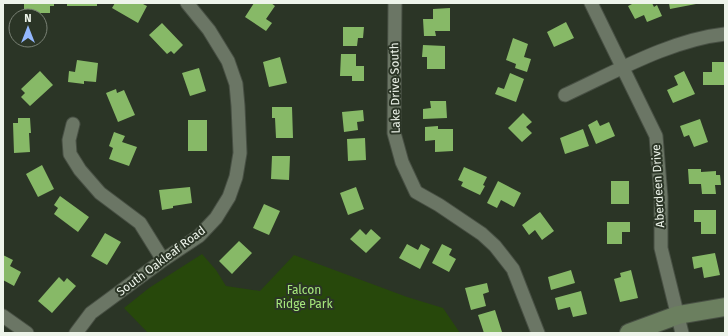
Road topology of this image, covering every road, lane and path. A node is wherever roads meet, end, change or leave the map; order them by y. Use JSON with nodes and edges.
{"nodes":[{"id":1,"x":188,"y":3,"type":"edge"},
{"id":2,"x":395,"y":3,"type":"edge"},
{"id":3,"x":592,"y":3,"type":"edge"},
{"id":4,"x":725,"y":34,"type":"edge"},
{"id":5,"x":623,"y":68,"type":"junction"},
{"id":6,"x":565,"y":95,"type":"dead end"},
{"id":7,"x":73,"y":124,"type":"dead end"},
{"id":8,"x":163,"y":260,"type":"junction"},
{"id":9,"x":725,"y":307,"type":"edge"},
{"id":10,"x":678,"y":315,"type":"junction"},
{"id":11,"x":3,"y":316,"type":"edge"},
{"id":12,"x":27,"y":333,"type":"edge"},
{"id":13,"x":76,"y":333,"type":"edge"},
{"id":14,"x":538,"y":333,"type":"edge"},
{"id":15,"x":629,"y":333,"type":"edge"},
{"id":16,"x":682,"y":333,"type":"edge"}],
"edges":[{"from":1,"to":8,"type":"street","name":"South Oakleaf Road"},
{"from":2,"to":14,"type":"street","name":"Lake Drive South"},
{"from":3,"to":5,"type":"street","name":"Aberdeen Drive"},
{"from":4,"to":5,"type":"street"},
{"from":5,"to":6,"type":"street"},
{"from":5,"to":10,"type":"street","name":"Aberdeen Drive"},
{"from":7,"to":8,"type":"street"},
{"from":8,"to":13,"type":"street","name":"South Oakleaf Road"},
{"from":9,"to":10,"type":"street"},
{"from":10,"to":15,"type":"street"},
{"from":10,"to":16,"type":"street","name":"Aberdeen Drive"},
{"from":11,"to":12,"type":"street"}]}
